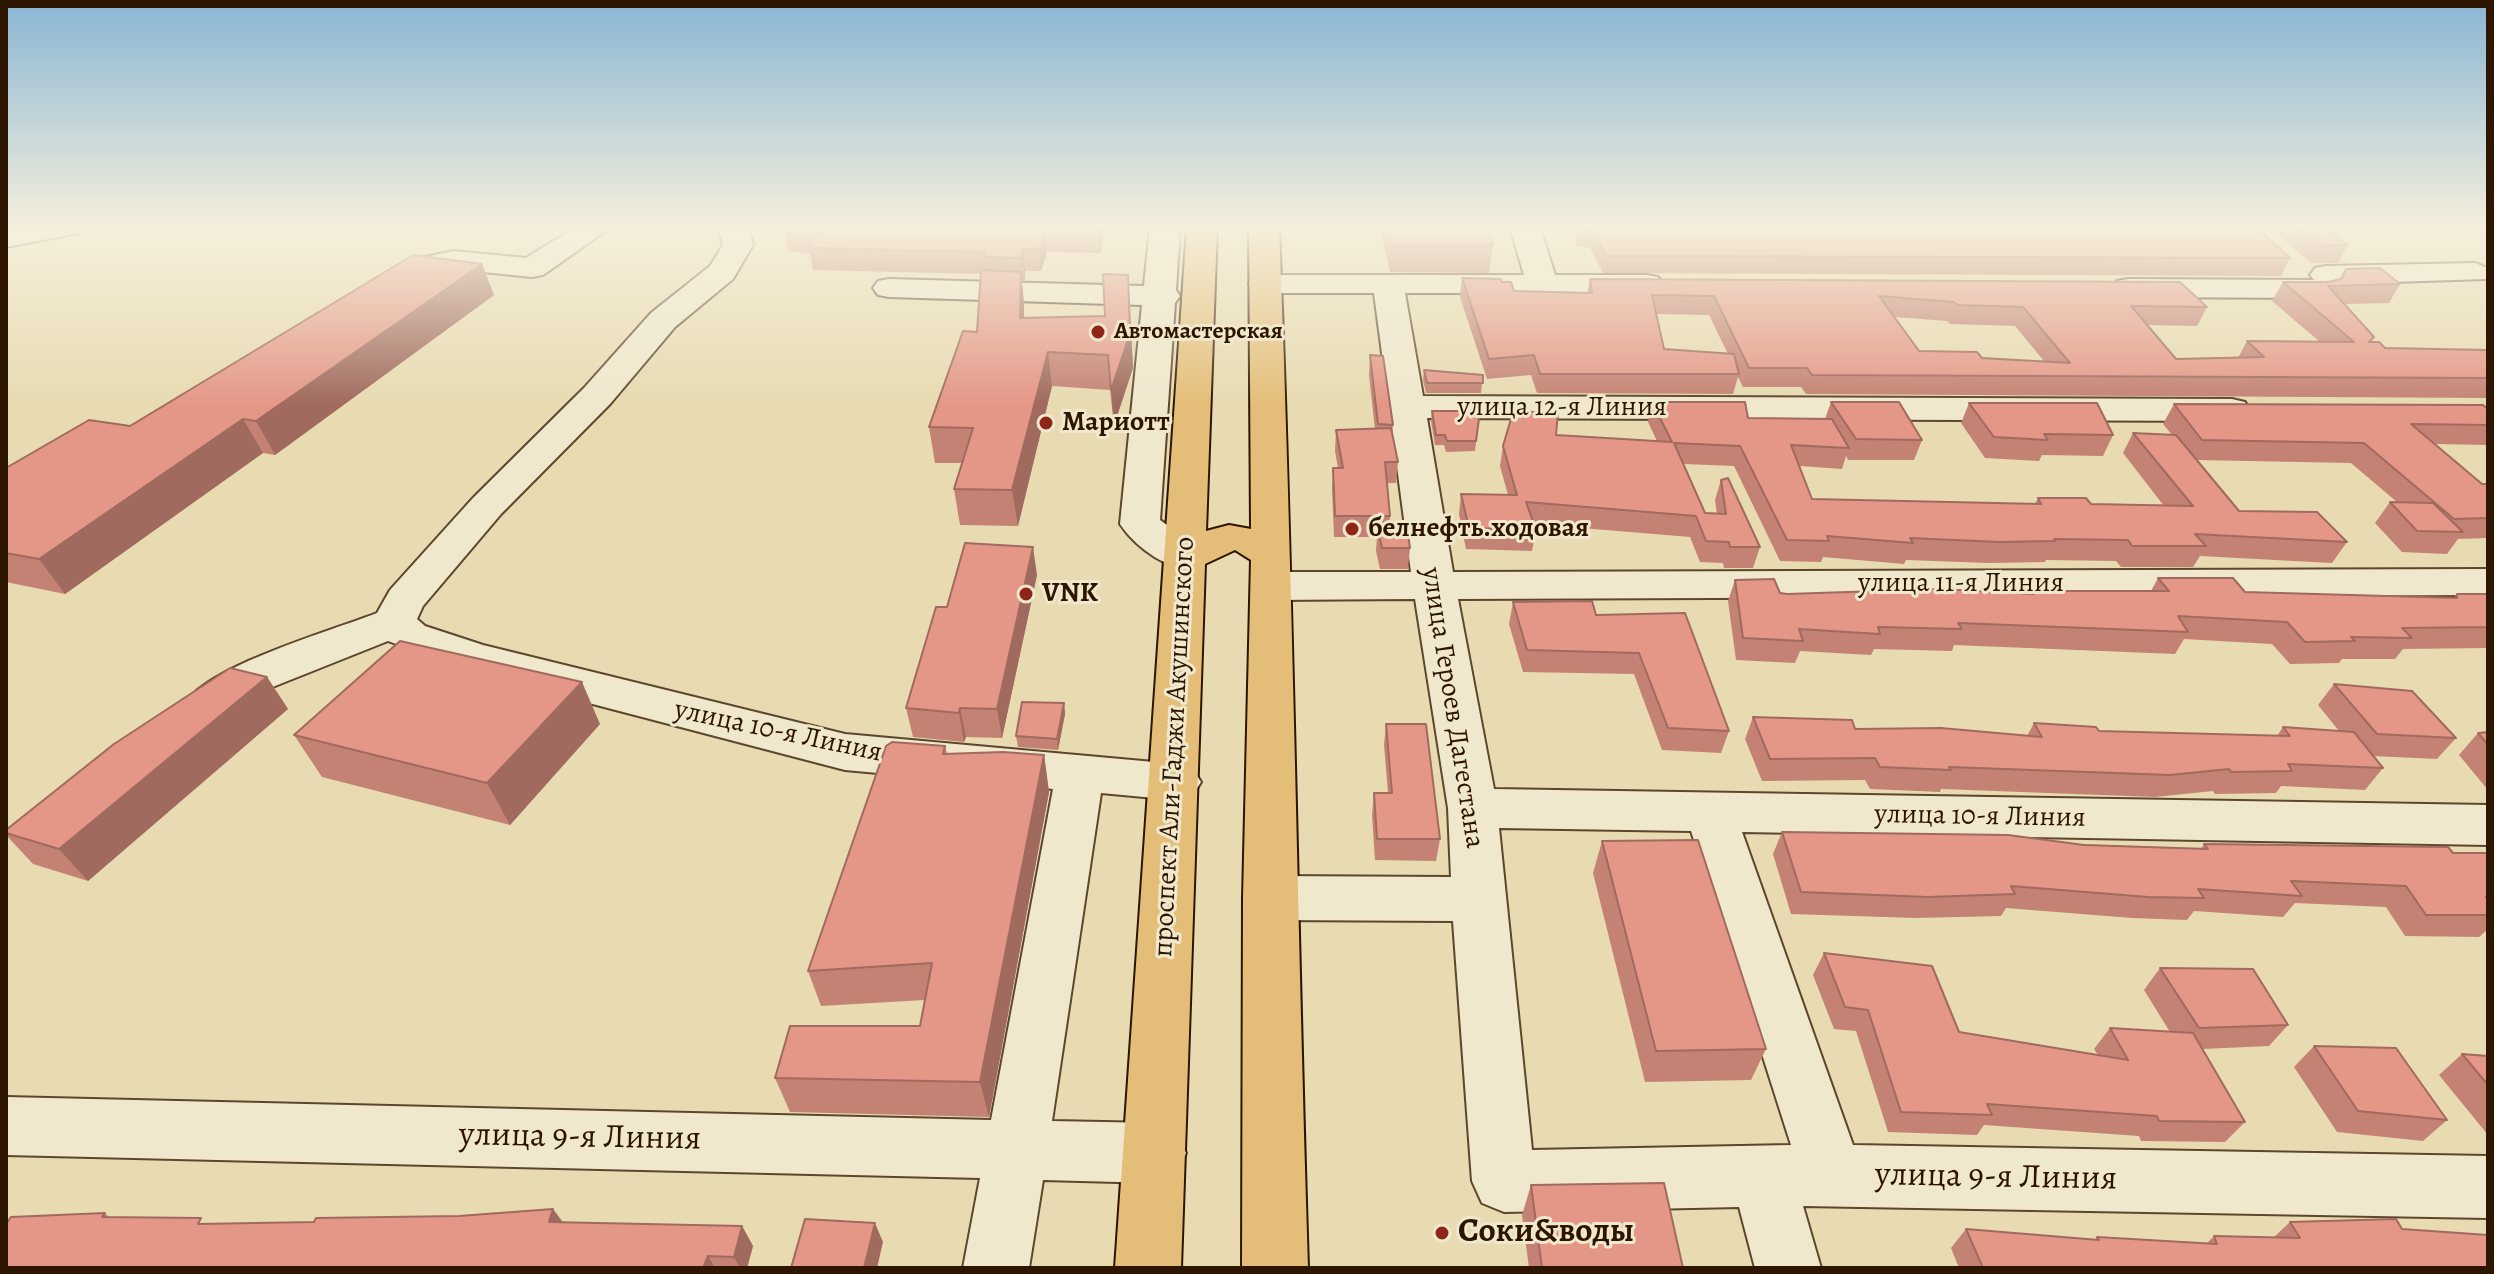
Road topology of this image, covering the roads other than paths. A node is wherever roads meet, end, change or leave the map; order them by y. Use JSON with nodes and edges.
{"nodes":[{"id":1,"x":398,"y":286,"type":"edge"},
{"id":2,"x":704,"y":286,"type":"edge"},
{"id":3,"x":1176,"y":286,"type":"edge"},
{"id":4,"x":1181,"y":286,"type":"edge"},
{"id":5,"x":1265,"y":286,"type":"edge"},
{"id":6,"x":1388,"y":286,"type":"edge"},
{"id":7,"x":2104,"y":286,"type":"edge"},
{"id":8,"x":2095,"y":287,"type":"edge"},
{"id":9,"x":889,"y":288,"type":"dead end"},
{"id":10,"x":1178,"y":296,"type":"junction"},
{"id":11,"x":364,"y":308,"type":"edge"},
{"id":12,"x":1406,"y":407,"type":"junction"},
{"id":13,"x":2264,"y":410,"type":"edge"},
{"id":14,"x":1186,"y":558,"type":"junction"},
{"id":15,"x":1272,"y":570,"type":"junction"},
{"id":16,"x":2488,"y":582,"type":"edge"},
{"id":17,"x":1434,"y":585,"type":"junction"},
{"id":18,"x":393,"y":623,"type":"junction"},
{"id":19,"x":174,"y":727,"type":"edge"},
{"id":20,"x":1080,"y":774,"type":"junction"},
{"id":21,"x":1176,"y":782,"type":"junction"},
{"id":22,"x":1473,"y":808,"type":"junction"},
{"id":23,"x":1710,"y":812,"type":"junction"},
{"id":24,"x":2488,"y":825,"type":"edge"},
{"id":25,"x":1270,"y":898,"type":"junction"},
{"id":26,"x":1478,"y":899,"type":"junction"},
{"id":27,"x":6,"y":1126,"type":"edge"},
{"id":28,"x":1014,"y":1147,"type":"junction"},
{"id":29,"x":1155,"y":1153,"type":"junction"},
{"id":30,"x":1832,"y":1175,"type":"junction"},
{"id":31,"x":1763,"y":1176,"type":"junction"},
{"id":32,"x":1504,"y":1181,"type":"joint"},
{"id":33,"x":2488,"y":1187,"type":"edge"},
{"id":34,"x":996,"y":1268,"type":"edge"},
{"id":35,"x":1148,"y":1268,"type":"edge"},
{"id":36,"x":1275,"y":1268,"type":"edge"},
{"id":37,"x":1788,"y":1268,"type":"edge"}],
"edges":[{"from":1,"to":11,"type":"street"},
{"from":2,"to":18,"type":"street"},
{"from":3,"to":10,"type":"street"},
{"from":4,"to":10,"type":"main road","name":"проспект Али-Гаджи Акушинского"},
{"from":5,"to":15,"type":"main road"},
{"from":6,"to":12,"type":"street","name":"улица Героев Дагестана"},
{"from":7,"to":8,"type":"street"},
{"from":9,"to":10,"type":"street"},
{"from":10,"to":14,"type":"main road","name":"проспект Али-Гаджи Акушинского"},
{"from":12,"to":13,"type":"street","name":"улица 12-я Линия"},
{"from":12,"to":17,"type":"street","name":"улица Героев Дагестана"},
{"from":14,"to":15,"type":"main road"},
{"from":14,"to":21,"type":"main road","name":"проспект Али-Гаджи Акушинского"},
{"from":15,"to":17,"type":"street","name":"улица 11-я Линия"},
{"from":15,"to":25,"type":"main road"},
{"from":16,"to":17,"type":"street","name":"улица 11-я Линия"},
{"from":17,"to":22,"type":"street","name":"улица Героев Дагестана"},
{"from":18,"to":19,"type":"street"},
{"from":18,"to":20,"type":"street","name":"улица 10-я Линия"},
{"from":20,"to":21,"type":"street","name":"улица 10-я Линия"},
{"from":20,"to":28,"type":"street"},
{"from":21,"to":29,"type":"main road","name":"проспект Али-Гаджи Акушинского"},
{"from":22,"to":23,"type":"street","name":"улица 10-я Линия"},
{"from":22,"to":26,"type":"street","name":"улица Героев Дагестана"},
{"from":23,"to":24,"type":"street","name":"улица 10-я Линия"},
{"from":23,"to":30,"type":"street"},
{"from":25,"to":26,"type":"street"},
{"from":25,"to":36,"type":"main road"},
{"from":26,"to":32,"type":"street","name":"улица Героев Дагестана"},
{"from":27,"to":28,"type":"street","name":"улица 9-я Линия"},
{"from":28,"to":29,"type":"street","name":"улица 9-я Линия"},
{"from":28,"to":34,"type":"street"},
{"from":29,"to":35,"type":"main road","name":"проспект Али-Гаджи Акушинского"},
{"from":30,"to":31,"type":"street","name":"улица 9-я Линия"},
{"from":30,"to":33,"type":"street","name":"улица 9-я Линия"},
{"from":31,"to":32,"type":"street","name":"улица 9-я Линия"},
{"from":31,"to":37,"type":"street"}]}
